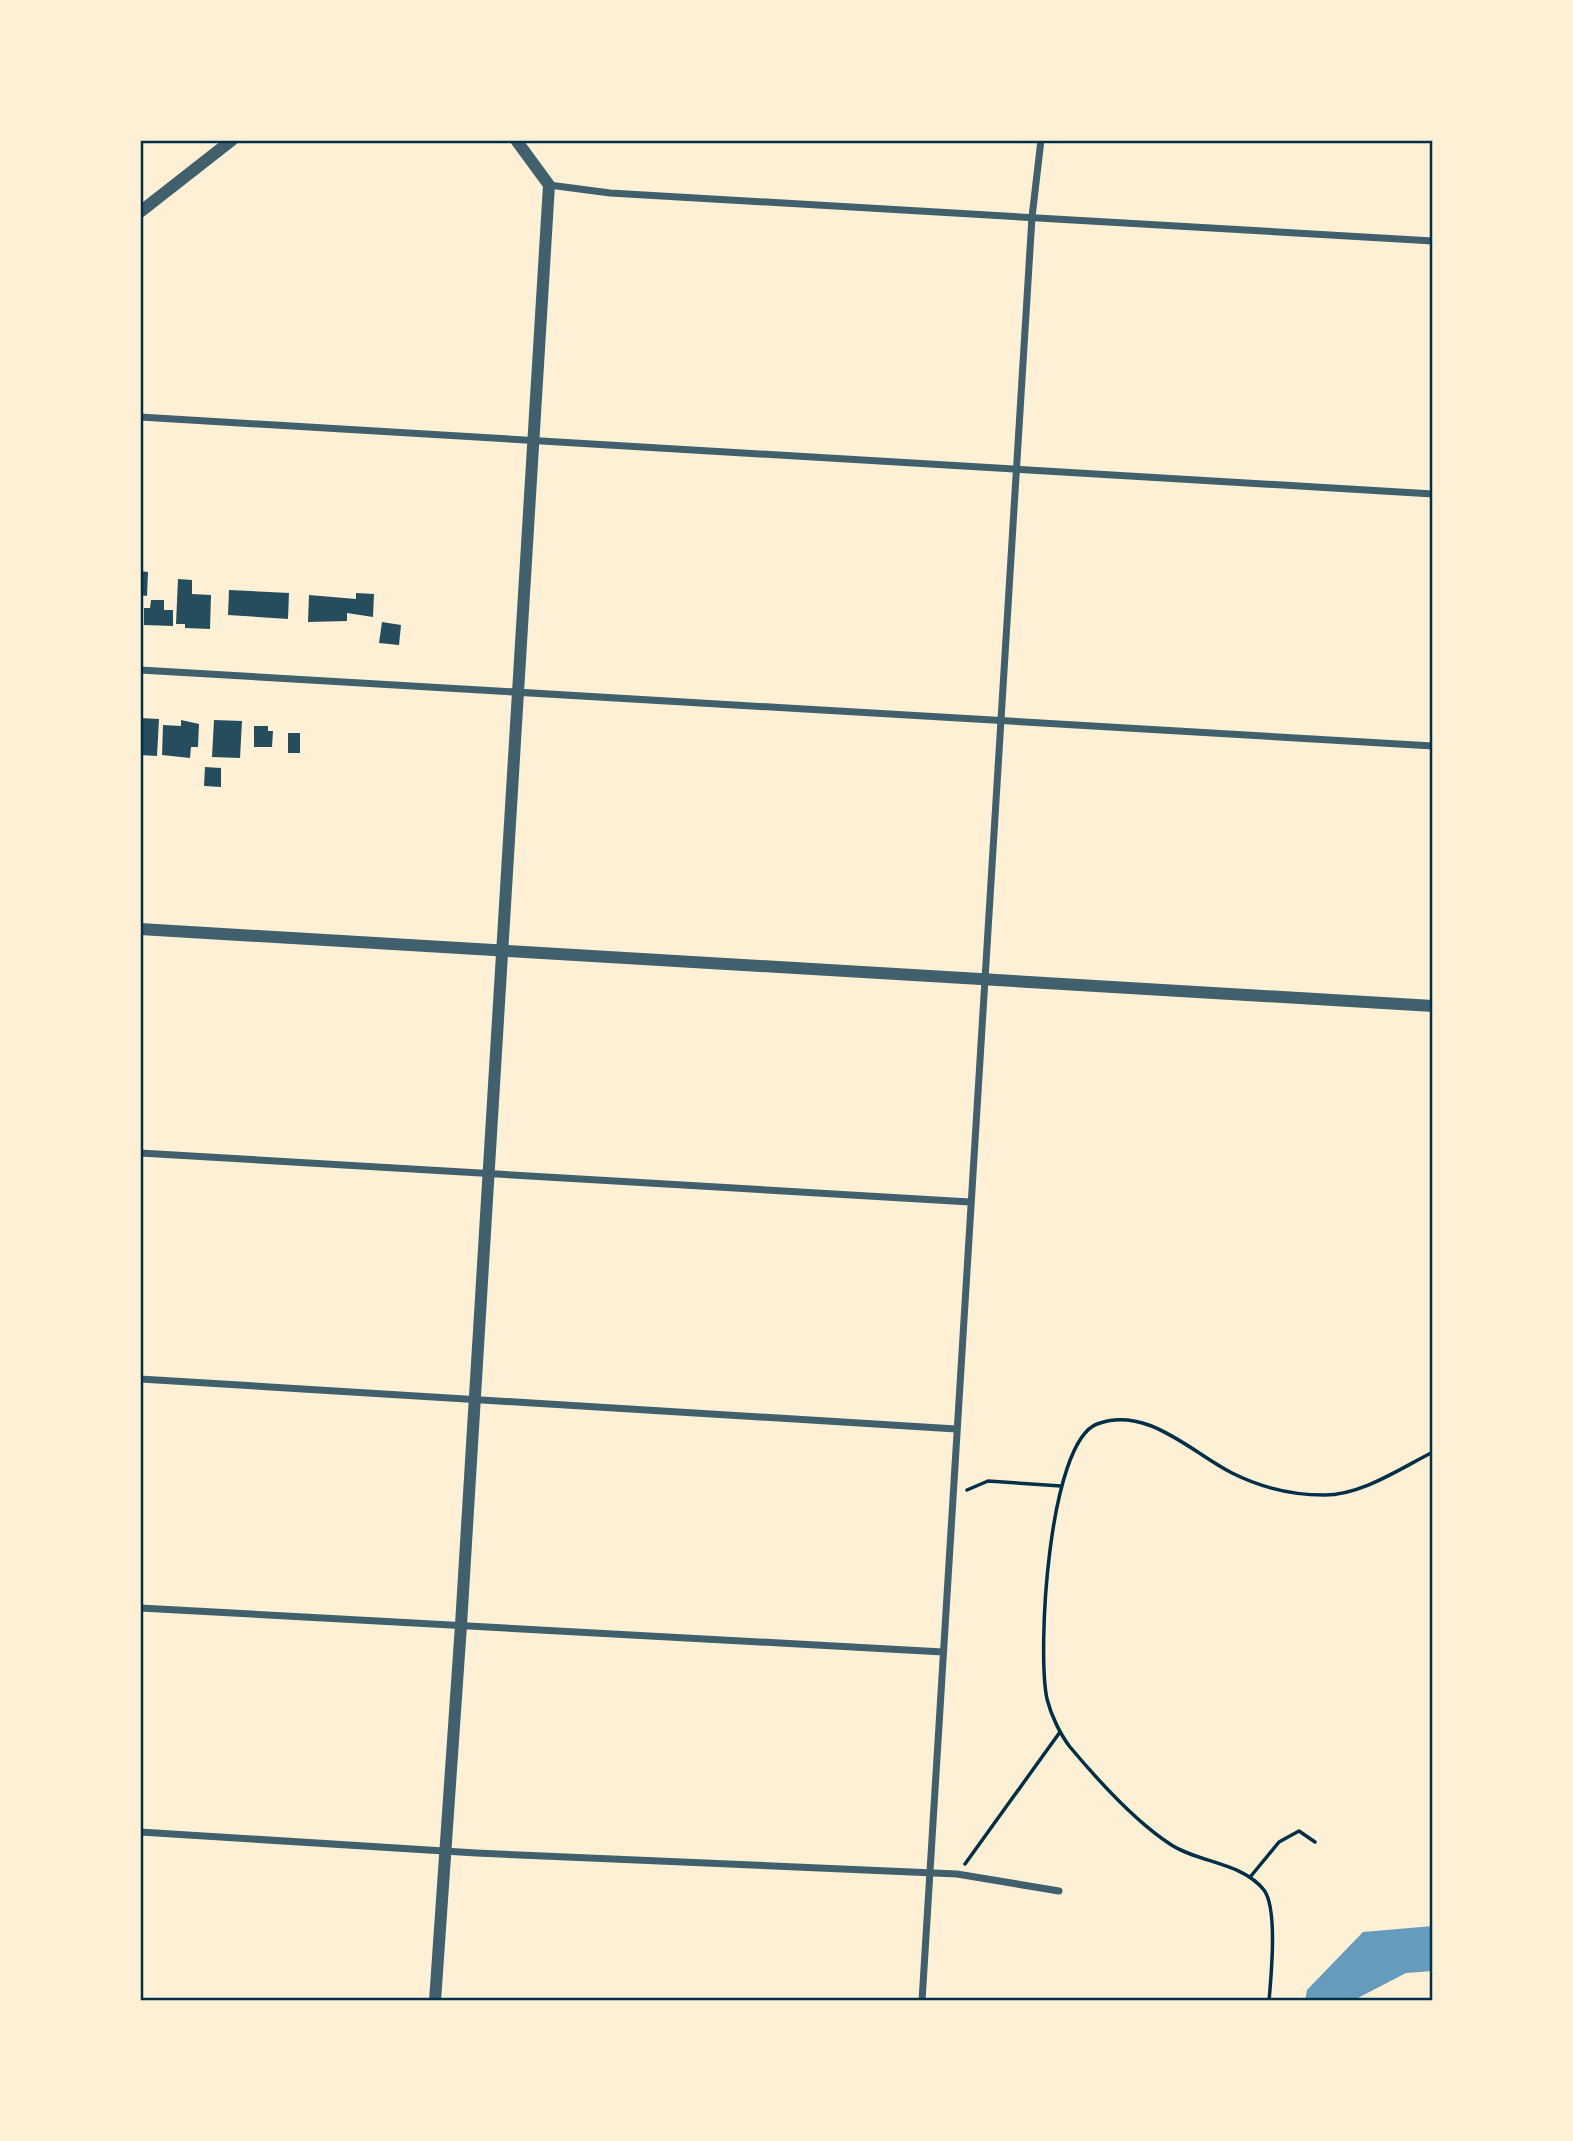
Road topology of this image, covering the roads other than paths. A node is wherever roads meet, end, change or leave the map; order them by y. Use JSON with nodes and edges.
{"nodes":[{"id":1,"x":232,"y":140,"type":"edge"},
{"id":2,"x":516,"y":140,"type":"edge"},
{"id":3,"x":1041,"y":140,"type":"edge"},
{"id":4,"x":550,"y":185,"type":"junction"},
{"id":5,"x":140,"y":212,"type":"edge"},
{"id":6,"x":1032,"y":217,"type":"junction"},
{"id":7,"x":1433,"y":241,"type":"edge"},
{"id":8,"x":140,"y":418,"type":"edge"},
{"id":9,"x":533,"y":439,"type":"junction"},
{"id":10,"x":1016,"y":469,"type":"junction"},
{"id":11,"x":1433,"y":494,"type":"edge"},
{"id":12,"x":140,"y":670,"type":"edge"},
{"id":13,"x":518,"y":692,"type":"junction"},
{"id":14,"x":1002,"y":720,"type":"junction"},
{"id":15,"x":1433,"y":746,"type":"edge"},
{"id":16,"x":140,"y":929,"type":"edge"},
{"id":17,"x":502,"y":951,"type":"junction"},
{"id":18,"x":984,"y":981,"type":"junction"},
{"id":19,"x":1433,"y":1006,"type":"edge"},
{"id":20,"x":140,"y":1153,"type":"edge"},
{"id":21,"x":489,"y":1171,"type":"junction"},
{"id":22,"x":970,"y":1202,"type":"junction"},
{"id":23,"x":140,"y":1379,"type":"edge"},
{"id":24,"x":475,"y":1398,"type":"junction"},
{"id":25,"x":956,"y":1429,"type":"junction"},
{"id":26,"x":140,"y":1608,"type":"edge"},
{"id":27,"x":461,"y":1625,"type":"junction"},
{"id":28,"x":943,"y":1652,"type":"junction"},
{"id":29,"x":140,"y":1832,"type":"edge"},
{"id":30,"x":443,"y":1851,"type":"junction"},
{"id":31,"x":931,"y":1875,"type":"junction"},
{"id":32,"x":1059,"y":1891,"type":"dead end"},
{"id":33,"x":435,"y":2001,"type":"edge"},
{"id":34,"x":922,"y":2001,"type":"edge"}],
"edges":[{"from":1,"to":5,"type":"street"},
{"from":2,"to":4,"type":"street"},
{"from":3,"to":6,"type":"street"},
{"from":4,"to":6,"type":"street"},
{"from":4,"to":9,"type":"street"},
{"from":6,"to":7,"type":"street"},
{"from":6,"to":10,"type":"street"},
{"from":8,"to":9,"type":"street"},
{"from":9,"to":10,"type":"street"},
{"from":9,"to":13,"type":"street"},
{"from":10,"to":11,"type":"street"},
{"from":10,"to":14,"type":"street"},
{"from":12,"to":13,"type":"street"},
{"from":13,"to":14,"type":"street"},
{"from":13,"to":17,"type":"street"},
{"from":14,"to":15,"type":"street"},
{"from":14,"to":18,"type":"street"},
{"from":16,"to":17,"type":"street"},
{"from":17,"to":18,"type":"street"},
{"from":17,"to":21,"type":"street"},
{"from":18,"to":19,"type":"street"},
{"from":18,"to":22,"type":"street"},
{"from":20,"to":21,"type":"street"},
{"from":21,"to":22,"type":"street"},
{"from":21,"to":24,"type":"street"},
{"from":22,"to":25,"type":"street"},
{"from":23,"to":24,"type":"street"},
{"from":24,"to":25,"type":"street"},
{"from":24,"to":27,"type":"street"},
{"from":25,"to":28,"type":"street"},
{"from":26,"to":27,"type":"street"},
{"from":27,"to":28,"type":"street"},
{"from":27,"to":30,"type":"street"},
{"from":28,"to":31,"type":"street"},
{"from":29,"to":30,"type":"street"},
{"from":30,"to":31,"type":"street"},
{"from":30,"to":33,"type":"street"},
{"from":31,"to":32,"type":"street"},
{"from":31,"to":34,"type":"street"}]}
